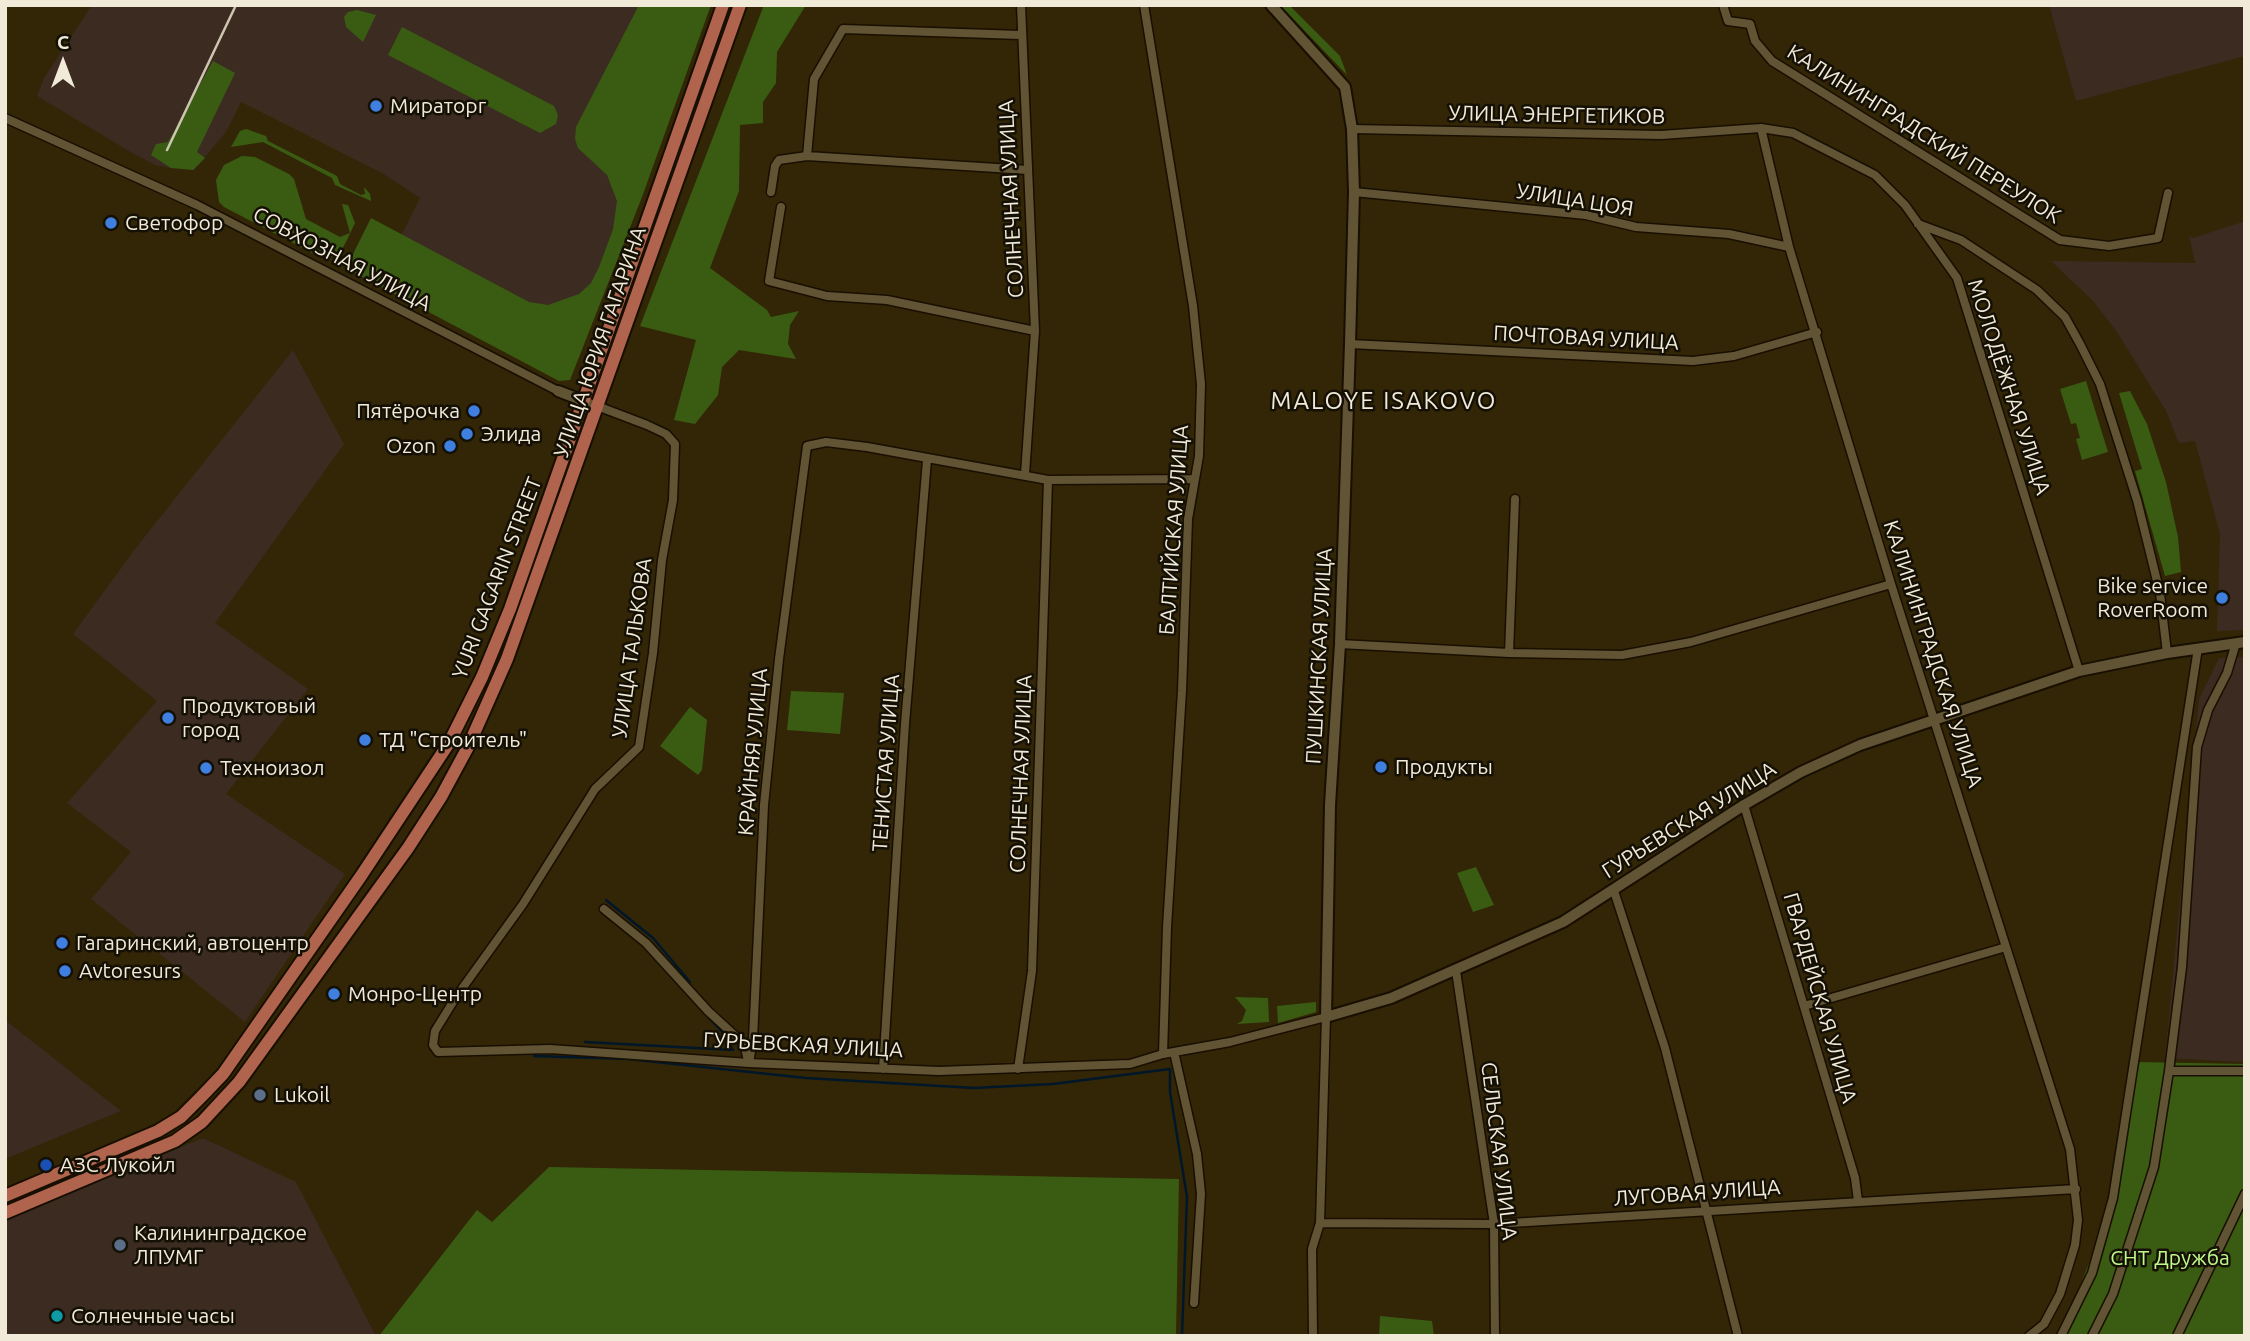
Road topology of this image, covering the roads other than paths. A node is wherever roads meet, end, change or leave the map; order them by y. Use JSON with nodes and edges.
{"nodes":[{"id":1,"x":723,"y":5,"type":"edge"},
{"id":2,"x":740,"y":5,"type":"edge"},
{"id":3,"x":1021,"y":5,"type":"edge"},
{"id":4,"x":1144,"y":5,"type":"edge"},
{"id":5,"x":1271,"y":5,"type":"edge"},
{"id":6,"x":1723,"y":5,"type":"edge"},
{"id":7,"x":1020,"y":35,"type":"junction"},
{"id":8,"x":5,"y":118,"type":"edge"},
{"id":9,"x":1760,"y":128,"type":"junction"},
{"id":10,"x":1352,"y":129,"type":"junction"},
{"id":11,"x":807,"y":156,"type":"junction"},
{"id":12,"x":1028,"y":170,"type":"junction"},
{"id":13,"x":771,"y":192,"type":"dead end"},
{"id":14,"x":1354,"y":192,"type":"junction"},
{"id":15,"x":2168,"y":193,"type":"dead end"},
{"id":16,"x":781,"y":207,"type":"dead end"},
{"id":17,"x":1918,"y":224,"type":"junction"},
{"id":18,"x":1789,"y":247,"type":"junction"},
{"id":19,"x":1035,"y":331,"type":"junction"},
{"id":20,"x":1817,"y":332,"type":"junction"},
{"id":21,"x":1350,"y":344,"type":"junction"},
{"id":22,"x":558,"y":391,"type":"joint"},
{"id":23,"x":584,"y":401,"type":"junction"},
{"id":24,"x":598,"y":408,"type":"junction"},
{"id":25,"x":926,"y":460,"type":"junction"},
{"id":26,"x":1025,"y":474,"type":"junction"},
{"id":27,"x":1194,"y":479,"type":"junction"},
{"id":28,"x":1048,"y":480,"type":"junction"},
{"id":29,"x":1515,"y":499,"type":"dead end"},
{"id":30,"x":1891,"y":584,"type":"junction"},
{"id":31,"x":2240,"y":643,"type":"edge"},
{"id":32,"x":1340,"y":644,"type":"junction"},
{"id":33,"x":2198,"y":648,"type":"junction"},
{"id":34,"x":1509,"y":653,"type":"junction"},
{"id":35,"x":2167,"y":653,"type":"junction"},
{"id":36,"x":2079,"y":671,"type":"junction"},
{"id":37,"x":1936,"y":719,"type":"junction"},
{"id":38,"x":1744,"y":805,"type":"junction"},
{"id":39,"x":1614,"y":891,"type":"junction"},
{"id":40,"x":604,"y":909,"type":"dead end"},
{"id":41,"x":2006,"y":947,"type":"junction"},
{"id":42,"x":1456,"y":971,"type":"junction"},
{"id":43,"x":1804,"y":1006,"type":"junction"},
{"id":44,"x":1326,"y":1017,"type":"junction"},
{"id":45,"x":1174,"y":1052,"type":"junction"},
{"id":46,"x":447,"y":1054,"type":"joint"},
{"id":47,"x":1161,"y":1056,"type":"junction"},
{"id":48,"x":749,"y":1063,"type":"junction"},
{"id":49,"x":883,"y":1069,"type":"junction"},
{"id":50,"x":1018,"y":1069,"type":"junction"},
{"id":51,"x":2169,"y":1071,"type":"junction"},
{"id":52,"x":2245,"y":1072,"type":"edge"},
{"id":53,"x":2076,"y":1189,"type":"junction"},
{"id":54,"x":2245,"y":1194,"type":"edge"},
{"id":55,"x":5,"y":1196,"type":"edge"},
{"id":56,"x":1858,"y":1201,"type":"junction"},
{"id":57,"x":1704,"y":1209,"type":"junction"},
{"id":58,"x":5,"y":1213,"type":"edge"},
{"id":59,"x":1320,"y":1223,"type":"junction"},
{"id":60,"x":1494,"y":1224,"type":"junction"},
{"id":61,"x":1194,"y":1303,"type":"dead end"},
{"id":62,"x":1313,"y":1336,"type":"edge"},
{"id":63,"x":1495,"y":1336,"type":"edge"},
{"id":64,"x":1738,"y":1336,"type":"edge"},
{"id":65,"x":2029,"y":1336,"type":"edge"},
{"id":66,"x":2061,"y":1336,"type":"edge"},
{"id":67,"x":2092,"y":1336,"type":"edge"},
{"id":68,"x":2177,"y":1336,"type":"edge"}],
"edges":[{"from":1,"to":23,"type":"main road","name":"YURI GAGARIN STREET"},
{"from":2,"to":24,"type":"main road","name":"УЛИЦА ЮРИЯ ГАГАРИНА"},
{"from":3,"to":7,"type":"street","name":"СОЛНЕЧНАЯ УЛИЦА"},
{"from":4,"to":27,"type":"street","name":"БАЛТИЙСКАЯ УЛИЦА"},
{"from":5,"to":10,"type":"street","name":"ПУШКИНСКАЯ УЛИЦА"},
{"from":6,"to":15,"type":"street","name":"КАЛИНИНГРАДСКИЙ ПЕРЕУЛОК"},
{"from":7,"to":11,"type":"street"},
{"from":7,"to":12,"type":"street","name":"СОЛНЕЧНАЯ УЛИЦА"},
{"from":8,"to":22,"type":"street","name":"СОВХОЗНАЯ УЛИЦА"},
{"from":9,"to":10,"type":"street","name":"УЛИЦА ЭНЕРГЕТИКОВ"},
{"from":9,"to":17,"type":"street","name":"МОЛОДЁЖНАЯ УЛИЦА"},
{"from":9,"to":18,"type":"street","name":"КАЛИНИНГРАДСКАЯ УЛИЦА"},
{"from":10,"to":14,"type":"street","name":"ПУШКИНСКАЯ УЛИЦА"},
{"from":11,"to":12,"type":"street"},
{"from":11,"to":13,"type":"street"},
{"from":12,"to":19,"type":"street","name":"СОЛНЕЧНАЯ УЛИЦА"},
{"from":14,"to":18,"type":"street","name":"УЛИЦА ЦОЯ"},
{"from":14,"to":21,"type":"street","name":"ПУШКИНСКАЯ УЛИЦА"},
{"from":16,"to":19,"type":"street"},
{"from":17,"to":35,"type":"street"},
{"from":17,"to":36,"type":"street","name":"МОЛОДЁЖНАЯ УЛИЦА"},
{"from":18,"to":20,"type":"street","name":"КАЛИНИНГРАДСКАЯ УЛИЦА"},
{"from":19,"to":26,"type":"street","name":"СОЛНЕЧНАЯ УЛИЦА"},
{"from":20,"to":21,"type":"street","name":"ПОЧТОВАЯ УЛИЦА"},
{"from":20,"to":30,"type":"street","name":"КАЛИНИНГРАДСКАЯ УЛИЦА"},
{"from":21,"to":32,"type":"street","name":"ПУШКИНСКАЯ УЛИЦА"},
{"from":22,"to":23,"type":"street","name":"СОВХОЗНАЯ УЛИЦА"},
{"from":23,"to":24,"type":"street","name":"УЛИЦА ТАЛЬКОВА"},
{"from":23,"to":55,"type":"main road","name":"YURI GAGARIN STREET"},
{"from":24,"to":46,"type":"street","name":"УЛИЦА ТАЛЬКОВА"},
{"from":24,"to":58,"type":"main road","name":"УЛИЦА ЮРИЯ ГАГАРИНА"},
{"from":25,"to":26,"type":"street"},
{"from":25,"to":48,"type":"street","name":"КРАЙНЯЯ УЛИЦА"},
{"from":25,"to":49,"type":"street","name":"ТЕНИСТАЯ УЛИЦА"},
{"from":26,"to":28,"type":"street"},
{"from":27,"to":28,"type":"street"},
{"from":27,"to":47,"type":"street","name":"БАЛТИЙСКАЯ УЛИЦА"},
{"from":28,"to":50,"type":"street","name":"СОЛНЕЧНАЯ УЛИЦА"},
{"from":29,"to":34,"type":"street"},
{"from":30,"to":34,"type":"street"},
{"from":30,"to":37,"type":"street","name":"КАЛИНИНГРАДСКАЯ УЛИЦА"},
{"from":31,"to":33,"type":"street","name":"ГУРЬЕВСКАЯ УЛИЦА"},
{"from":31,"to":51,"type":"street"},
{"from":32,"to":34,"type":"street"},
{"from":32,"to":44,"type":"street","name":"ПУШКИНСКАЯ УЛИЦА"},
{"from":33,"to":35,"type":"street","name":"ГУРЬЕВСКАЯ УЛИЦА"},
{"from":33,"to":66,"type":"street"},
{"from":35,"to":36,"type":"street","name":"ГУРЬЕВСКАЯ УЛИЦА"},
{"from":36,"to":37,"type":"street","name":"ГУРЬЕВСКАЯ УЛИЦА"},
{"from":37,"to":38,"type":"street","name":"ГУРЬЕВСКАЯ УЛИЦА"},
{"from":37,"to":41,"type":"street","name":"КАЛИНИНГРАДСКАЯ УЛИЦА"},
{"from":38,"to":39,"type":"street","name":"ГУРЬЕВСКАЯ УЛИЦА"},
{"from":38,"to":43,"type":"street","name":"ГВАРДЕЙСКАЯ УЛИЦА"},
{"from":39,"to":42,"type":"street","name":"ГУРЬЕВСКАЯ УЛИЦА"},
{"from":39,"to":57,"type":"street"},
{"from":40,"to":48,"type":"street"},
{"from":41,"to":43,"type":"street"},
{"from":41,"to":53,"type":"street","name":"КАЛИНИНГРАДСКАЯ УЛИЦА"},
{"from":42,"to":44,"type":"street","name":"ГУРЬЕВСКАЯ УЛИЦА"},
{"from":42,"to":60,"type":"street","name":"СЕЛЬСКАЯ УЛИЦА"},
{"from":43,"to":56,"type":"street","name":"ГВАРДЕЙСКАЯ УЛИЦА"},
{"from":44,"to":45,"type":"street","name":"ГУРЬЕВСКАЯ УЛИЦА"},
{"from":44,"to":59,"type":"street","name":"ПУШКИНСКАЯ УЛИЦА"},
{"from":45,"to":47,"type":"street","name":"ГУРЬЕВСКАЯ УЛИЦА"},
{"from":45,"to":61,"type":"street"},
{"from":46,"to":48,"type":"street","name":"ГУРЬЕВСКАЯ УЛИЦА"},
{"from":47,"to":50,"type":"street","name":"ГУРЬЕВСКАЯ УЛИЦА"},
{"from":48,"to":49,"type":"street","name":"ГУРЬЕВСКАЯ УЛИЦА"},
{"from":49,"to":50,"type":"street","name":"ГУРЬЕВСКАЯ УЛИЦА"},
{"from":51,"to":52,"type":"street"},
{"from":51,"to":67,"type":"street"},
{"from":53,"to":56,"type":"street","name":"ЛУГОВАЯ УЛИЦА"},
{"from":53,"to":65,"type":"street","name":"КАЛИНИНГРАДСКАЯ УЛИЦА"},
{"from":54,"to":68,"type":"street"},
{"from":56,"to":57,"type":"street","name":"ЛУГОВАЯ УЛИЦА"},
{"from":57,"to":60,"type":"street","name":"ЛУГОВАЯ УЛИЦА"},
{"from":57,"to":64,"type":"street"},
{"from":59,"to":60,"type":"street","name":"ЛУГОВАЯ УЛИЦА"},
{"from":59,"to":62,"type":"street","name":"ПУШКИНСКАЯ УЛИЦА"},
{"from":60,"to":63,"type":"street","name":"СЕЛЬСКАЯ УЛИЦА"}]}
